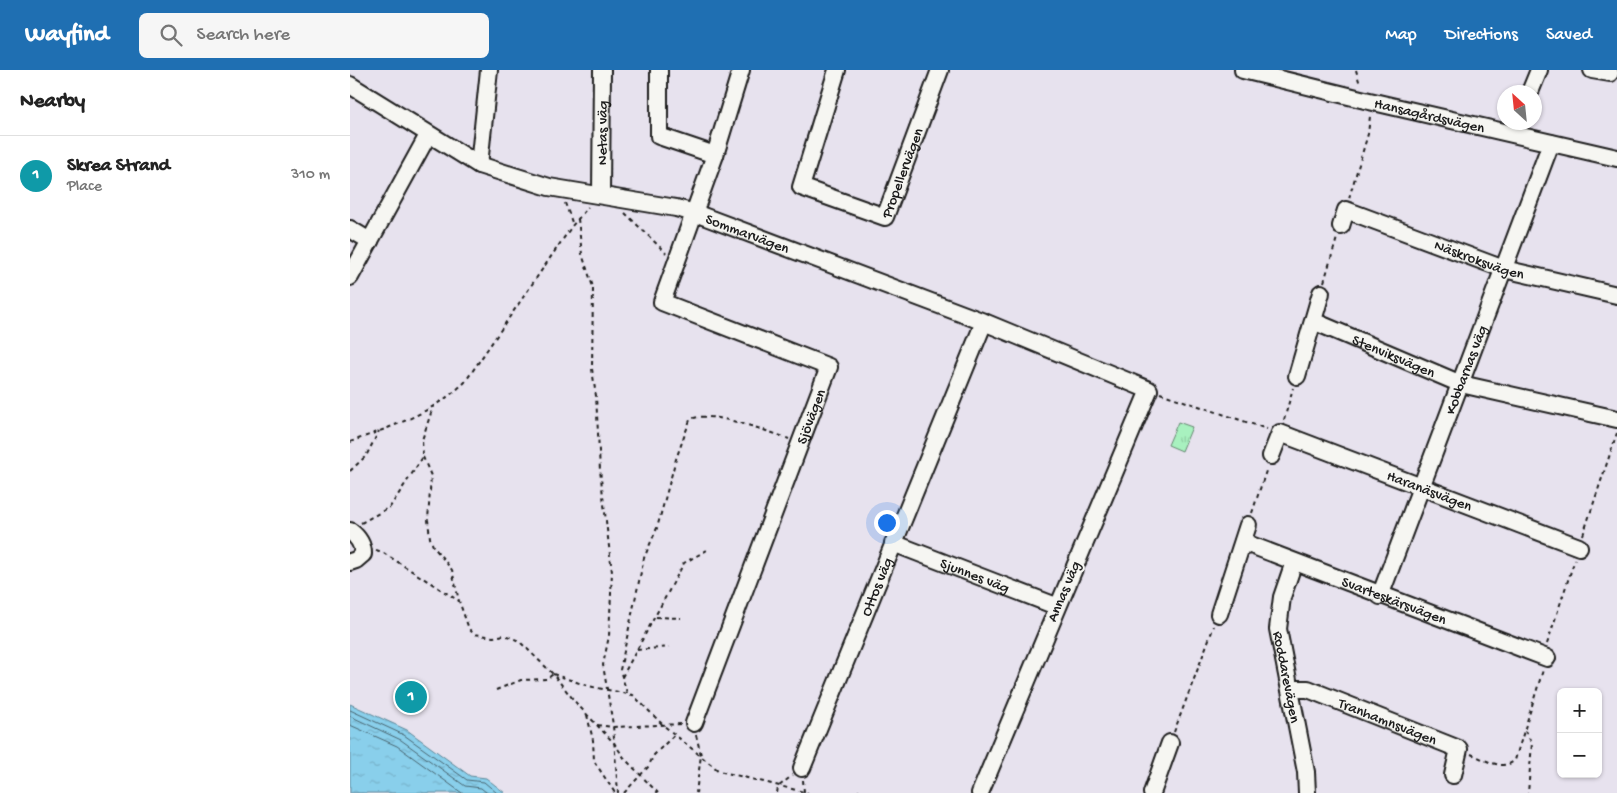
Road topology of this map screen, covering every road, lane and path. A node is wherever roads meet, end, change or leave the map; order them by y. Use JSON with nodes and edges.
{"nodes":[{"id":1,"x":489,"y":70,"type":"edge"},
{"id":2,"x":602,"y":70,"type":"edge"},
{"id":3,"x":658,"y":70,"type":"edge"},
{"id":4,"x":741,"y":70,"type":"edge"},
{"id":5,"x":837,"y":70,"type":"edge"},
{"id":6,"x":940,"y":70,"type":"edge"},
{"id":7,"x":1243,"y":70,"type":"edge"},
{"id":8,"x":1356,"y":70,"type":"edge"},
{"id":9,"x":1539,"y":70,"type":"edge"},
{"id":10,"x":1592,"y":70,"type":"edge"},
{"id":11,"x":1610,"y":73,"type":"dead end"},
{"id":12,"x":350,"y":85,"type":"edge"},
{"id":13,"x":1533,"y":85,"type":"edge"},
{"id":14,"x":1365,"y":100,"type":"junction"},
{"id":15,"x":1497,"y":124,"type":"edge"},
{"id":16,"x":1522,"y":130,"type":"edge"},
{"id":17,"x":428,"y":135,"type":"junction"},
{"id":18,"x":1551,"y":143,"type":"junction"},
{"id":19,"x":715,"y":155,"type":"junction"},
{"id":20,"x":1617,"y":158,"type":"edge"},
{"id":21,"x":479,"y":165,"type":"junction"},
{"id":22,"x":557,"y":188,"type":"junction"},
{"id":23,"x":601,"y":195,"type":"junction"},
{"id":24,"x":620,"y":210,"type":"dead end"},
{"id":25,"x":695,"y":213,"type":"junction"},
{"id":26,"x":1343,"y":218,"type":"junction"},
{"id":27,"x":578,"y":219,"type":"junction"},
{"id":28,"x":573,"y":225,"type":"junction"},
{"id":29,"x":350,"y":229,"type":"edge"},
{"id":30,"x":370,"y":241,"type":"junction"},
{"id":31,"x":676,"y":262,"type":"junction"},
{"id":32,"x":1504,"y":269,"type":"junction"},
{"id":33,"x":350,"y":277,"type":"edge"},
{"id":34,"x":1321,"y":293,"type":"joint"},
{"id":35,"x":1617,"y":295,"type":"edge"},
{"id":36,"x":984,"y":322,"type":"junction"},
{"id":37,"x":1313,"y":322,"type":"junction"},
{"id":38,"x":1297,"y":376,"type":"joint"},
{"id":39,"x":1461,"y":384,"type":"junction"},
{"id":40,"x":1149,"y":390,"type":"junction"},
{"id":41,"x":433,"y":406,"type":"junction"},
{"id":42,"x":1617,"y":419,"type":"edge"},
{"id":43,"x":379,"y":431,"type":"junction"},
{"id":44,"x":1617,"y":431,"type":"edge"},
{"id":45,"x":1280,"y":434,"type":"junction"},
{"id":46,"x":350,"y":442,"type":"edge"},
{"id":47,"x":800,"y":444,"type":"junction"},
{"id":48,"x":1271,"y":456,"type":"joint"},
{"id":49,"x":423,"y":457,"type":"junction"},
{"id":50,"x":350,"y":471,"type":"edge"},
{"id":51,"x":1421,"y":487,"type":"junction"},
{"id":52,"x":1248,"y":525,"type":"joint"},
{"id":53,"x":354,"y":528,"type":"edge"},
{"id":54,"x":1243,"y":542,"type":"junction"},
{"id":55,"x":893,"y":543,"type":"junction"},
{"id":56,"x":1579,"y":547,"type":"junction"},
{"id":57,"x":707,"y":550,"type":"dead end"},
{"id":58,"x":363,"y":551,"type":"junction"},
{"id":59,"x":350,"y":562,"type":"edge"},
{"id":60,"x":1294,"y":562,"type":"junction"},
{"id":61,"x":1380,"y":596,"type":"junction"},
{"id":62,"x":459,"y":601,"type":"junction"},
{"id":63,"x":1056,"y":606,"type":"junction"},
{"id":64,"x":1219,"y":614,"type":"joint"},
{"id":65,"x":656,"y":617,"type":"junction"},
{"id":66,"x":681,"y":618,"type":"dead end"},
{"id":67,"x":669,"y":647,"type":"dead end"},
{"id":68,"x":637,"y":650,"type":"junction"},
{"id":69,"x":1544,"y":657,"type":"junction"},
{"id":70,"x":553,"y":674,"type":"junction"},
{"id":71,"x":622,"y":677,"type":"junction"},
{"id":72,"x":1290,"y":689,"type":"junction"},
{"id":73,"x":496,"y":690,"type":"dead end"},
{"id":74,"x":607,"y":690,"type":"junction"},
{"id":75,"x":627,"y":693,"type":"junction"},
{"id":76,"x":587,"y":714,"type":"junction"},
{"id":77,"x":694,"y":723,"type":"junction"},
{"id":78,"x":663,"y":724,"type":"junction"},
{"id":79,"x":597,"y":725,"type":"junction"},
{"id":80,"x":613,"y":727,"type":"junction"},
{"id":81,"x":1525,"y":731,"type":"junction"},
{"id":82,"x":675,"y":734,"type":"junction"},
{"id":83,"x":614,"y":743,"type":"junction"},
{"id":84,"x":1170,"y":743,"type":"joint"},
{"id":85,"x":1459,"y":749,"type":"junction"},
{"id":86,"x":701,"y":755,"type":"junction"},
{"id":87,"x":802,"y":768,"type":"joint"},
{"id":88,"x":640,"y":775,"type":"junction"},
{"id":89,"x":1453,"y":775,"type":"dead end"},
{"id":90,"x":778,"y":787,"type":"junction"},
{"id":91,"x":858,"y":791,"type":"dead end"},
{"id":92,"x":616,"y":793,"type":"edge"},
{"id":93,"x":624,"y":793,"type":"edge"},
{"id":94,"x":658,"y":793,"type":"edge"},
{"id":95,"x":696,"y":793,"type":"edge"},
{"id":96,"x":777,"y":793,"type":"edge"},
{"id":97,"x":808,"y":793,"type":"edge"},
{"id":98,"x":863,"y":793,"type":"edge"},
{"id":99,"x":980,"y":793,"type":"edge"},
{"id":100,"x":1152,"y":793,"type":"edge"},
{"id":101,"x":1307,"y":793,"type":"edge"},
{"id":102,"x":1528,"y":793,"type":"edge"}],
"edges":[{"from":1,"to":21,"type":"street"},
{"from":2,"to":23,"type":"street","name":"Netas väg"},
{"from":3,"to":19,"type":"street"},
{"from":4,"to":19,"type":"street","name":"Sjövägen"},
{"from":5,"to":6,"type":"street","name":"Propellervägen"},
{"from":7,"to":14,"type":"street","name":"Hansagårdsvägen"},
{"from":8,"to":14,"type":"path"},
{"from":9,"to":13,"type":"street"},
{"from":10,"to":11,"type":"street"},
{"from":12,"to":17,"type":"street","name":"Sommarvägen"},
{"from":14,"to":15,"type":"street","name":"Hansagårdsvägen"},
{"from":14,"to":26,"type":"path"},
{"from":16,"to":18,"type":"street","name":"Hansagårdsvägen"},
{"from":17,"to":21,"type":"street","name":"Sommarvägen"},
{"from":17,"to":30,"type":"street"},
{"from":18,"to":20,"type":"street","name":"Hansagårdsvägen"},
{"from":18,"to":32,"type":"street","name":"Kobbarnas väg"},
{"from":19,"to":25,"type":"street","name":"Sjövägen"},
{"from":21,"to":22,"type":"street","name":"Sommarvägen"},
{"from":22,"to":23,"type":"street","name":"Sommarvägen"},
{"from":22,"to":28,"type":"path"},
{"from":23,"to":25,"type":"street","name":"Sommarvägen"},
{"from":23,"to":27,"type":"path"},
{"from":24,"to":31,"type":"path"},
{"from":25,"to":31,"type":"street","name":"Sjövägen"},
{"from":25,"to":36,"type":"street","name":"Sommarvägen"},
{"from":26,"to":32,"type":"street","name":"Näskroksvägen"},
{"from":26,"to":34,"type":"path"},
{"from":27,"to":28,"type":"path"},
{"from":27,"to":74,"type":"path"},
{"from":28,"to":41,"type":"path"},
{"from":29,"to":30,"type":"street"},
{"from":30,"to":33,"type":"street"},
{"from":31,"to":47,"type":"street","name":"Sjövägen"},
{"from":32,"to":35,"type":"street","name":"Näskroksvägen"},
{"from":32,"to":39,"type":"street","name":"Kobbarnas väg"},
{"from":34,"to":37,"type":"street"},
{"from":36,"to":40,"type":"street","name":"Sommarvägen"},
{"from":36,"to":55,"type":"street","name":"Ottos väg"},
{"from":37,"to":38,"type":"street"},
{"from":37,"to":39,"type":"street","name":"Stenviksvägen"},
{"from":38,"to":45,"type":"path"},
{"from":39,"to":42,"type":"street","name":"Stenviksvägen"},
{"from":39,"to":51,"type":"street","name":"Kobbarnas väg"},
{"from":40,"to":45,"type":"path"},
{"from":40,"to":63,"type":"street","name":"Annas väg"},
{"from":41,"to":43,"type":"path"},
{"from":41,"to":49,"type":"path"},
{"from":43,"to":46,"type":"path"},
{"from":43,"to":50,"type":"path"},
{"from":44,"to":56,"type":"path"},
{"from":45,"to":48,"type":"street"},
{"from":45,"to":51,"type":"street","name":"Haranäsvägen"},
{"from":47,"to":71,"type":"path"},
{"from":47,"to":77,"type":"street","name":"Sjövägen"},
{"from":48,"to":52,"type":"path"},
{"from":49,"to":53,"type":"path"},
{"from":49,"to":62,"type":"path"},
{"from":51,"to":56,"type":"street","name":"Haranäsvägen"},
{"from":51,"to":61,"type":"street","name":"Kobbarnas väg"},
{"from":52,"to":54,"type":"street"},
{"from":53,"to":58,"type":"street"},
{"from":54,"to":60,"type":"street","name":"Svarteskärsvägen"},
{"from":54,"to":64,"type":"street"},
{"from":55,"to":63,"type":"street","name":"Sjunnes väg"},
{"from":55,"to":87,"type":"street","name":"Ottos väg"},
{"from":56,"to":69,"type":"path"},
{"from":57,"to":65,"type":"path"},
{"from":58,"to":59,"type":"street"},
{"from":58,"to":62,"type":"path"},
{"from":60,"to":61,"type":"street","name":"Svarteskärsvägen"},
{"from":60,"to":72,"type":"street","name":"Roddarevägen"},
{"from":61,"to":69,"type":"street","name":"Svarteskärsvägen"},
{"from":62,"to":70,"type":"path"},
{"from":63,"to":99,"type":"street","name":"Annas väg"},
{"from":64,"to":84,"type":"path"},
{"from":65,"to":66,"type":"path"},
{"from":65,"to":68,"type":"path"},
{"from":67,"to":68,"type":"path"},
{"from":68,"to":71,"type":"path"},
{"from":69,"to":81,"type":"path"},
{"from":70,"to":73,"type":"path"},
{"from":70,"to":74,"type":"path"},
{"from":70,"to":76,"type":"path"},
{"from":71,"to":75,"type":"path"},
{"from":72,"to":85,"type":"street","name":"Tranhamnsvägen"},
{"from":72,"to":101,"type":"street","name":"Roddarevägen"},
{"from":74,"to":75,"type":"path"},
{"from":74,"to":80,"type":"path"},
{"from":75,"to":78,"type":"path"},
{"from":76,"to":79,"type":"path"},
{"from":76,"to":92,"type":"path"},
{"from":77,"to":78,"type":"path"},
{"from":77,"to":86,"type":"path"},
{"from":78,"to":80,"type":"path"},
{"from":78,"to":82,"type":"path"},
{"from":79,"to":80,"type":"path"},
{"from":79,"to":83,"type":"path"},
{"from":80,"to":83,"type":"path"},
{"from":81,"to":85,"type":"path"},
{"from":81,"to":102,"type":"path"},
{"from":82,"to":86,"type":"path"},
{"from":82,"to":88,"type":"path"},
{"from":83,"to":88,"type":"path"},
{"from":83,"to":92,"type":"path"},
{"from":84,"to":100,"type":"street"},
{"from":85,"to":89,"type":"street"},
{"from":86,"to":90,"type":"path"},
{"from":86,"to":95,"type":"path"},
{"from":87,"to":90,"type":"path"},
{"from":88,"to":93,"type":"path"},
{"from":88,"to":94,"type":"path"},
{"from":90,"to":96,"type":"path"},
{"from":90,"to":97,"type":"path"},
{"from":91,"to":98,"type":"path"}]}
